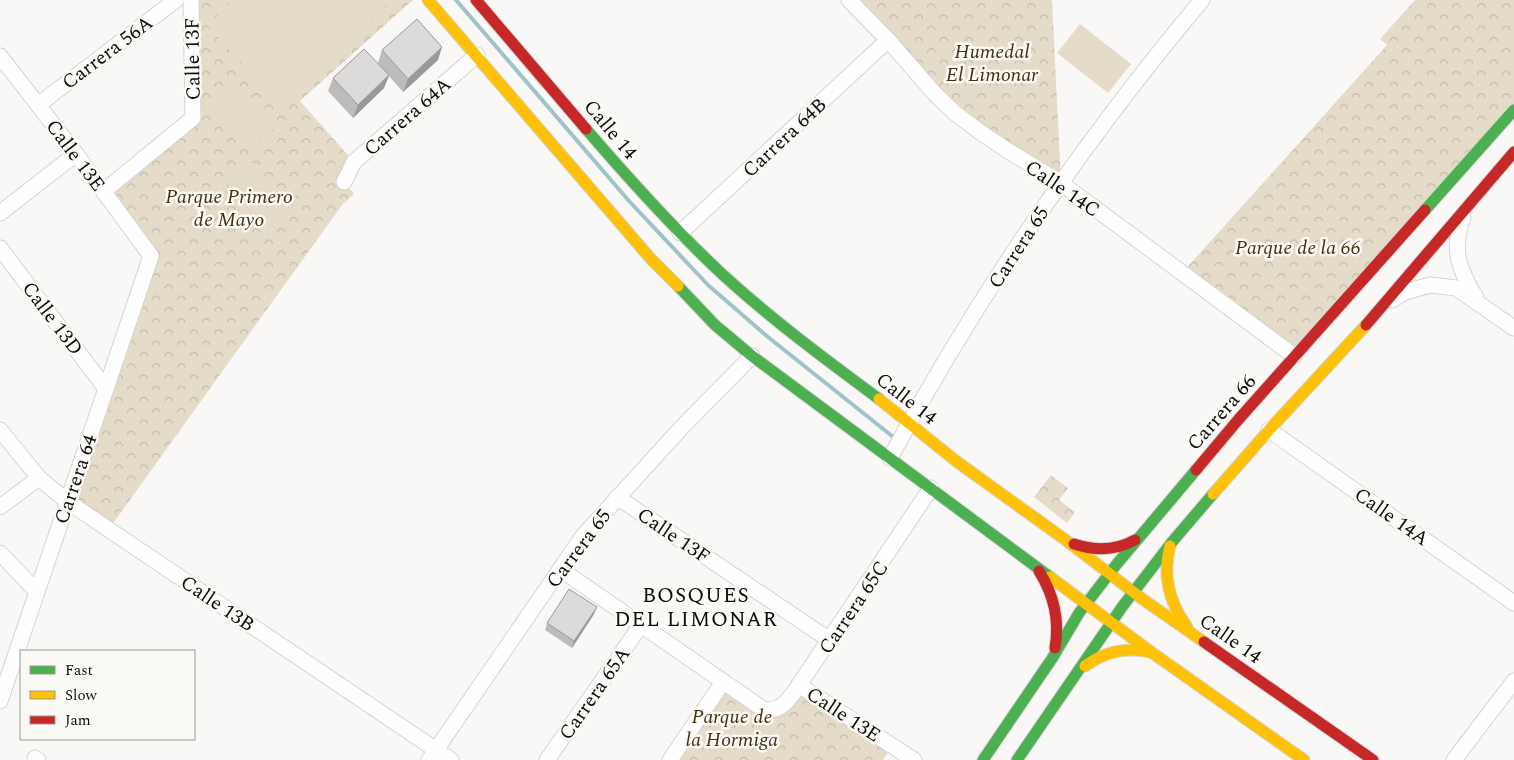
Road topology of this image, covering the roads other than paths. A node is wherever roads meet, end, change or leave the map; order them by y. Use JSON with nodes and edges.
{"nodes":[{"id":1,"x":176,"y":0,"type":"edge"},
{"id":2,"x":191,"y":0,"type":"edge"},
{"id":3,"x":428,"y":0,"type":"edge"},
{"id":4,"x":476,"y":0,"type":"edge"},
{"id":5,"x":849,"y":0,"type":"edge"},
{"id":6,"x":1202,"y":0,"type":"edge"},
{"id":7,"x":888,"y":40,"type":"junction"},
{"id":8,"x":477,"y":55,"type":"junction"},
{"id":9,"x":0,"y":56,"type":"edge"},
{"id":10,"x":38,"y":105,"type":"junction"},
{"id":11,"x":1514,"y":110,"type":"edge"},
{"id":12,"x":1514,"y":152,"type":"edge"},
{"id":13,"x":76,"y":154,"type":"junction"},
{"id":14,"x":344,"y":182,"type":"dead end"},
{"id":15,"x":1061,"y":183,"type":"junction"},
{"id":16,"x":104,"y":191,"type":"junction"},
{"id":17,"x":1466,"y":210,"type":"junction"},
{"id":18,"x":0,"y":213,"type":"edge"},
{"id":19,"x":680,"y":233,"type":"junction"},
{"id":20,"x":0,"y":248,"type":"edge"},
{"id":21,"x":151,"y":256,"type":"joint"},
{"id":22,"x":1478,"y":302,"type":"junction"},
{"id":23,"x":1383,"y":307,"type":"junction"},
{"id":24,"x":1514,"y":328,"type":"edge"},
{"id":25,"x":752,"y":356,"type":"junction"},
{"id":26,"x":1294,"y":356,"type":"junction"},
{"id":27,"x":106,"y":389,"type":"junction"},
{"id":28,"x":910,"y":423,"type":"junction"},
{"id":29,"x":0,"y":430,"type":"edge"},
{"id":30,"x":1269,"y":430,"type":"junction"},
{"id":31,"x":890,"y":458,"type":"junction"},
{"id":32,"x":39,"y":478,"type":"junction"},
{"id":33,"x":931,"y":488,"type":"junction"},
{"id":34,"x":617,"y":497,"type":"junction"},
{"id":35,"x":68,"y":502,"type":"junction"},
{"id":36,"x":0,"y":507,"type":"edge"},
{"id":37,"x":1139,"y":538,"type":"junction"},
{"id":38,"x":1067,"y":541,"type":"junction"},
{"id":39,"x":1172,"y":542,"type":"junction"},
{"id":40,"x":0,"y":552,"type":"edge"},
{"id":41,"x":1033,"y":564,"type":"junction"},
{"id":42,"x":560,"y":569,"type":"junction"},
{"id":43,"x":1109,"y":573,"type":"junction"},
{"id":44,"x":37,"y":592,"type":"junction"},
{"id":45,"x":1133,"y":592,"type":"junction"},
{"id":46,"x":1087,"y":603,"type":"junction"},
{"id":47,"x":1514,"y":603,"type":"edge"},
{"id":48,"x":1112,"y":622,"type":"junction"},
{"id":49,"x":641,"y":625,"type":"junction"},
{"id":50,"x":1197,"y":637,"type":"junction"},
{"id":51,"x":831,"y":640,"type":"junction"},
{"id":52,"x":1151,"y":652,"type":"junction"},
{"id":53,"x":1053,"y":657,"type":"junction"},
{"id":54,"x":1075,"y":677,"type":"junction"},
{"id":55,"x":1514,"y":681,"type":"edge"},
{"id":56,"x":723,"y":682,"type":"junction"},
{"id":57,"x":799,"y":685,"type":"junction"},
{"id":58,"x":0,"y":701,"type":"edge"},
{"id":59,"x":433,"y":755,"type":"edge"},
{"id":60,"x":999,"y":757,"type":"dead end"},
{"id":61,"x":984,"y":758,"type":"edge"},
{"id":62,"x":450,"y":760,"type":"edge"},
{"id":63,"x":547,"y":760,"type":"edge"},
{"id":64,"x":670,"y":760,"type":"edge"},
{"id":65,"x":914,"y":760,"type":"edge"},
{"id":66,"x":1017,"y":760,"type":"edge"},
{"id":67,"x":1304,"y":760,"type":"edge"},
{"id":68,"x":1373,"y":760,"type":"edge"},
{"id":69,"x":1454,"y":760,"type":"edge"}],
"edges":[{"from":1,"to":10,"type":"street","name":"Carrera 56A"},
{"from":2,"to":16,"type":"street","name":"Calle 13F"},
{"from":3,"to":8,"type":"street"},
{"from":4,"to":19,"type":"street","name":"Calle 14"},
{"from":5,"to":7,"type":"street","name":"Calle 14C"},
{"from":6,"to":15,"type":"street","name":"Carrera 65"},
{"from":7,"to":15,"type":"street","name":"Calle 14C"},
{"from":7,"to":19,"type":"street","name":"Carrera 64B"},
{"from":8,"to":14,"type":"street","name":"Carrera 64A"},
{"from":8,"to":25,"type":"street"},
{"from":9,"to":10,"type":"street","name":"Calle 13E"},
{"from":10,"to":13,"type":"street","name":"Calle 13E"},
{"from":11,"to":26,"type":"street","name":"Carrera 66"},
{"from":12,"to":17,"type":"street"},
{"from":13,"to":16,"type":"street","name":"Calle 13E"},
{"from":13,"to":18,"type":"street"},
{"from":15,"to":26,"type":"street","name":"Calle 14C"},
{"from":15,"to":28,"type":"street","name":"Carrera 65"},
{"from":16,"to":21,"type":"street","name":"Calle 13E"},
{"from":17,"to":22,"type":"street"},
{"from":17,"to":23,"type":"street"},
{"from":19,"to":28,"type":"street","name":"Calle 14"},
{"from":20,"to":27,"type":"street","name":"Calle 13D"},
{"from":21,"to":27,"type":"street","name":"Carrera 64"},
{"from":22,"to":23,"type":"street"},
{"from":22,"to":24,"type":"street"},
{"from":23,"to":30,"type":"street"},
{"from":25,"to":31,"type":"street"},
{"from":25,"to":34,"type":"street","name":"Carrera 65"},
{"from":26,"to":37,"type":"street","name":"Carrera 66"},
{"from":27,"to":35,"type":"street","name":"Carrera 64"},
{"from":28,"to":31,"type":"street","name":"Carrera 65"},
{"from":28,"to":38,"type":"street","name":"Calle 14"},
{"from":29,"to":32,"type":"street","name":"Calle 13B"},
{"from":30,"to":39,"type":"street"},
{"from":30,"to":47,"type":"street","name":"Calle 14A"},
{"from":31,"to":33,"type":"street"},
{"from":32,"to":35,"type":"street","name":"Calle 13B"},
{"from":32,"to":36,"type":"street"},
{"from":33,"to":41,"type":"street"},
{"from":33,"to":51,"type":"street","name":"Carrera 65C"},
{"from":34,"to":42,"type":"street","name":"Carrera 65"},
{"from":34,"to":51,"type":"street","name":"Calle 13F"},
{"from":35,"to":44,"type":"street","name":"Carrera 64"},
{"from":35,"to":59,"type":"street","name":"Calle 13B"},
{"from":37,"to":38,"type":"street"},
{"from":37,"to":43,"type":"street","name":"Carrera 66"},
{"from":38,"to":43,"type":"street","name":"Calle 14"},
{"from":39,"to":45,"type":"street"},
{"from":39,"to":50,"type":"street"},
{"from":40,"to":44,"type":"street"},
{"from":41,"to":46,"type":"street"},
{"from":41,"to":53,"type":"street"},
{"from":42,"to":49,"type":"street"},
{"from":42,"to":59,"type":"street","name":"Carrera 65"},
{"from":43,"to":45,"type":"street","name":"Calle 14"},
{"from":43,"to":46,"type":"street","name":"Carrera 66"},
{"from":44,"to":58,"type":"street","name":"Carrera 64"},
{"from":45,"to":48,"type":"street"},
{"from":45,"to":50,"type":"street","name":"Calle 14"},
{"from":46,"to":48,"type":"street"},
{"from":46,"to":53,"type":"street","name":"Carrera 66"},
{"from":48,"to":52,"type":"street"},
{"from":48,"to":54,"type":"street"},
{"from":49,"to":56,"type":"street"},
{"from":49,"to":63,"type":"street","name":"Carrera 65A"},
{"from":50,"to":68,"type":"street","name":"Calle 14"},
{"from":51,"to":57,"type":"street","name":"Carrera 65C"},
{"from":52,"to":54,"type":"street"},
{"from":52,"to":67,"type":"street"},
{"from":53,"to":61,"type":"street","name":"Carrera 66"},
{"from":54,"to":66,"type":"street"},
{"from":55,"to":69,"type":"street"},
{"from":56,"to":57,"type":"street","name":"Carrera 65C"},
{"from":56,"to":64,"type":"street"},
{"from":57,"to":65,"type":"street","name":"Calle 13E"},
{"from":59,"to":62,"type":"street","name":"Calle 13B"},
{"from":60,"to":61,"type":"street"}]}
